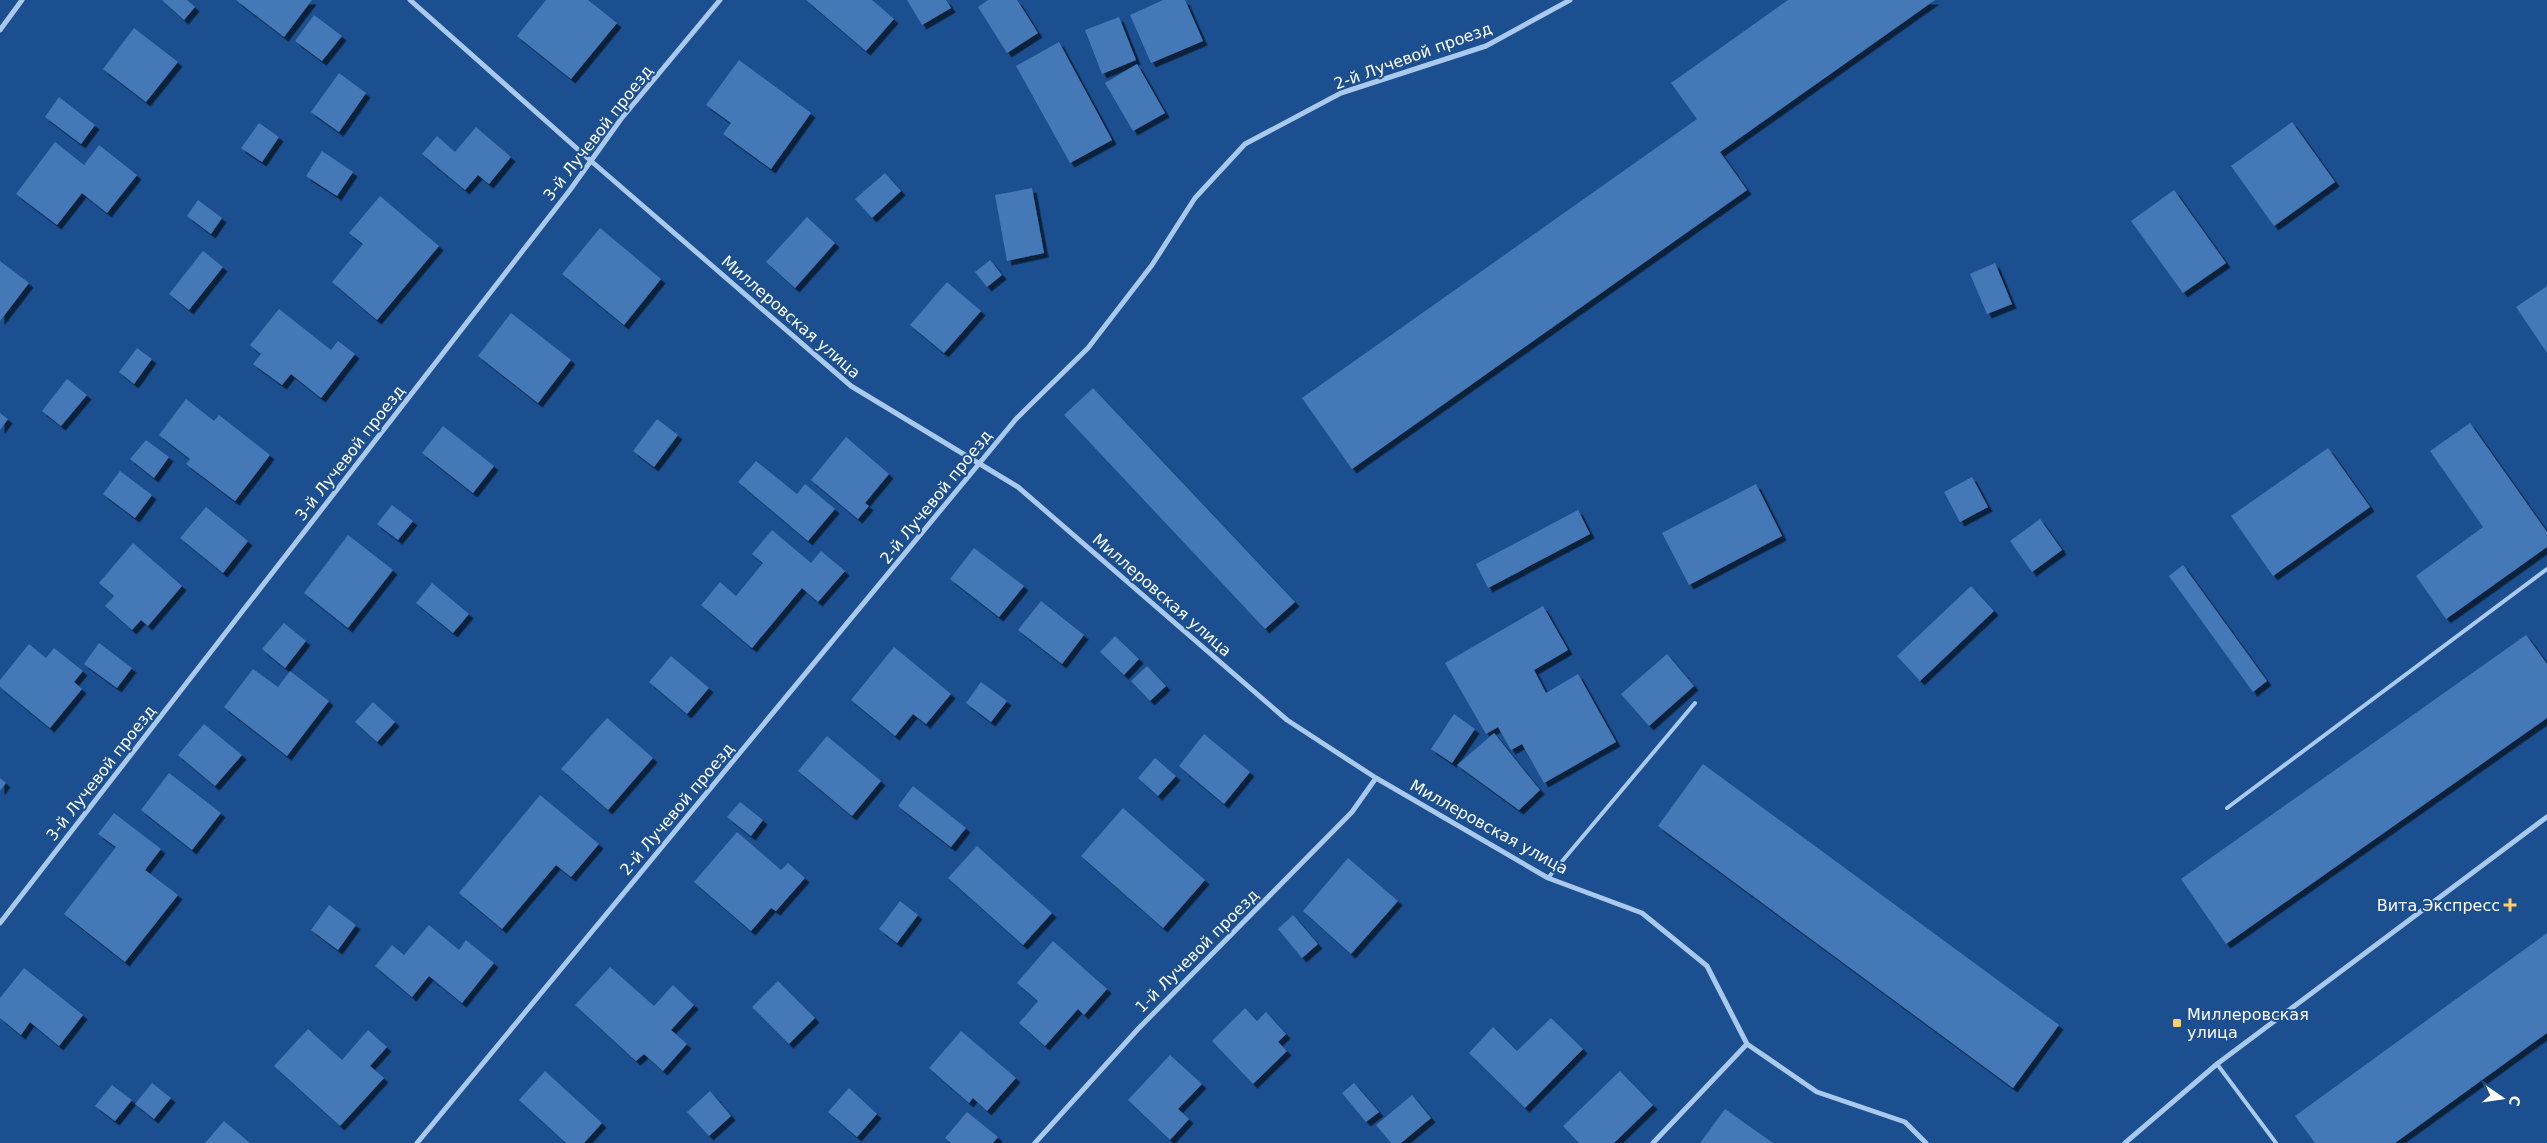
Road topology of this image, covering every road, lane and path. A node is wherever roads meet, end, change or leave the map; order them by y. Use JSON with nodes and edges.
{"nodes":[{"id":1,"x":22,"y":0,"type":"edge"},
{"id":2,"x":410,"y":0,"type":"edge"},
{"id":3,"x":720,"y":0,"type":"edge"},
{"id":4,"x":1570,"y":0,"type":"edge"},
{"id":5,"x":0,"y":30,"type":"edge"},
{"id":6,"x":591,"y":161,"type":"junction"},
{"id":7,"x":979,"y":465,"type":"junction"},
{"id":8,"x":2547,"y":569,"type":"edge"},
{"id":9,"x":1695,"y":703,"type":"dead end"},
{"id":10,"x":1376,"y":778,"type":"junction"},
{"id":11,"x":2227,"y":808,"type":"dead end"},
{"id":12,"x":2547,"y":817,"type":"edge"},
{"id":13,"x":1548,"y":878,"type":"junction"},
{"id":14,"x":0,"y":923,"type":"edge"},
{"id":15,"x":1747,"y":1044,"type":"junction"},
{"id":16,"x":2218,"y":1064,"type":"junction"},
{"id":17,"x":417,"y":1143,"type":"edge"},
{"id":18,"x":1035,"y":1143,"type":"edge"},
{"id":19,"x":1653,"y":1143,"type":"edge"},
{"id":20,"x":1926,"y":1143,"type":"edge"},
{"id":21,"x":2125,"y":1143,"type":"edge"},
{"id":22,"x":2276,"y":1143,"type":"edge"}],
"edges":[{"from":1,"to":5,"type":"street"},
{"from":2,"to":6,"type":"street","name":"Миллеровская улица"},
{"from":3,"to":6,"type":"street","name":"3-й Лучевой проезд"},
{"from":4,"to":7,"type":"street","name":"2-й Лучевой проезд"},
{"from":6,"to":7,"type":"street","name":"Миллеровская улица"},
{"from":6,"to":14,"type":"street","name":"3-й Лучевой проезд"},
{"from":7,"to":10,"type":"street","name":"Миллеровская улица"},
{"from":7,"to":17,"type":"street","name":"2-й Лучевой проезд"},
{"from":8,"to":11,"type":"lane"},
{"from":9,"to":13,"type":"lane"},
{"from":10,"to":13,"type":"street","name":"Миллеровская улица"},
{"from":10,"to":18,"type":"street","name":"1-й Лучевой проезд"},
{"from":12,"to":16,"type":"street"},
{"from":13,"to":15,"type":"street","name":"Миллеровская улица"},
{"from":15,"to":19,"type":"street"},
{"from":15,"to":20,"type":"street","name":"Миллеровская улица"},
{"from":16,"to":21,"type":"street"},
{"from":16,"to":22,"type":"lane"}]}
